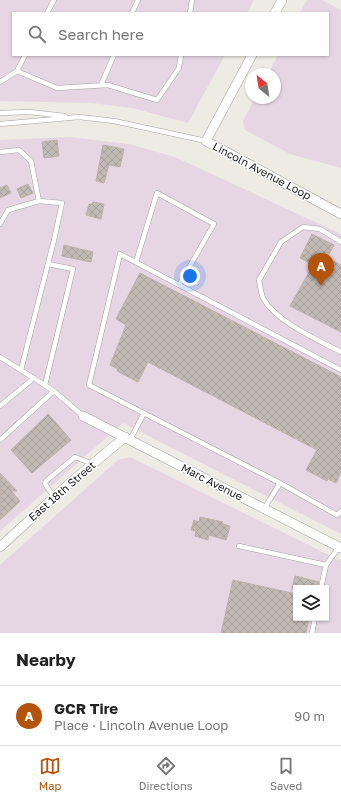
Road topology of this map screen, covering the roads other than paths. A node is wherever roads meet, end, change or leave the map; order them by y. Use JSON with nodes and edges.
{"nodes":[{"id":1,"x":54,"y":0,"type":"edge"},
{"id":2,"x":138,"y":0,"type":"edge"},
{"id":3,"x":192,"y":0,"type":"edge"},
{"id":4,"x":282,"y":0,"type":"edge"},
{"id":5,"x":48,"y":12,"type":"edge"},
{"id":6,"x":132,"y":12,"type":"edge"},
{"id":7,"x":190,"y":12,"type":"edge"},
{"id":8,"x":276,"y":12,"type":"edge"},
{"id":9,"x":24,"y":56,"type":"edge"},
{"id":10,"x":114,"y":56,"type":"edge"},
{"id":11,"x":181,"y":56,"type":"edge"},
{"id":12,"x":251,"y":56,"type":"edge"},
{"id":13,"x":17,"y":70,"type":"junction"},
{"id":14,"x":0,"y":82,"type":"edge"},
{"id":15,"x":101,"y":86,"type":"junction"},
{"id":16,"x":0,"y":112,"type":"edge"},
{"id":17,"x":78,"y":117,"type":"junction"},
{"id":18,"x":0,"y":124,"type":"edge"},
{"id":19,"x":206,"y":141,"type":"junction"},
{"id":20,"x":0,"y":152,"type":"edge"},
{"id":21,"x":39,"y":201,"type":"junction"},
{"id":22,"x":341,"y":214,"type":"edge"},
{"id":23,"x":0,"y":224,"type":"edge"},
{"id":24,"x":341,"y":242,"type":"edge"},
{"id":25,"x":136,"y":262,"type":"junction"},
{"id":26,"x":48,"y":264,"type":"junction"},
{"id":27,"x":179,"y":285,"type":"junction"},
{"id":28,"x":341,"y":352,"type":"edge"},
{"id":29,"x":0,"y":357,"type":"edge"},
{"id":30,"x":21,"y":370,"type":"junction"},
{"id":31,"x":341,"y":370,"type":"edge"},
{"id":32,"x":34,"y":378,"type":"junction"},
{"id":33,"x":45,"y":385,"type":"junction"},
{"id":34,"x":54,"y":391,"type":"junction"},
{"id":35,"x":0,"y":406,"type":"edge"},
{"id":36,"x":144,"y":413,"type":"junction"},
{"id":37,"x":83,"y":416,"type":"joint"},
{"id":38,"x":127,"y":438,"type":"junction"},
{"id":39,"x":0,"y":440,"type":"edge"},
{"id":40,"x":93,"y":464,"type":"junction"},
{"id":41,"x":280,"y":483,"type":"junction"},
{"id":42,"x":54,"y":498,"type":"junction"},
{"id":43,"x":264,"y":509,"type":"junction"},
{"id":44,"x":341,"y":511,"type":"edge"},
{"id":45,"x":239,"y":546,"type":"dead end"},
{"id":46,"x":0,"y":547,"type":"edge"},
{"id":47,"x":340,"y":548,"type":"edge"},
{"id":48,"x":326,"y":565,"type":"junction"},
{"id":49,"x":322,"y":585,"type":"edge"},
{"id":50,"x":314,"y":621,"type":"edge"},
{"id":51,"x":312,"y":633,"type":"edge"}],
"edges":[{"from":1,"to":5,"type":"lane"},
{"from":2,"to":6,"type":"lane"},
{"from":3,"to":7,"type":"lane"},
{"from":4,"to":8,"type":"street"},
{"from":9,"to":13,"type":"lane"},
{"from":10,"to":15,"type":"lane"},
{"from":11,"to":15,"type":"lane"},
{"from":12,"to":19,"type":"street","name":"Lincoln Avenue Loop"},
{"from":13,"to":14,"type":"lane"},
{"from":13,"to":15,"type":"lane"},
{"from":16,"to":17,"type":"lane"},
{"from":17,"to":18,"type":"lane"},
{"from":17,"to":19,"type":"lane"},
{"from":19,"to":22,"type":"street","name":"Lincoln Avenue Loop"},
{"from":20,"to":21,"type":"lane"},
{"from":21,"to":23,"type":"lane"},
{"from":21,"to":26,"type":"lane"},
{"from":24,"to":28,"type":"lane"},
{"from":25,"to":27,"type":"lane"},
{"from":25,"to":27,"type":"lane"},
{"from":25,"to":36,"type":"lane"},
{"from":26,"to":30,"type":"lane"},
{"from":26,"to":33,"type":"lane"},
{"from":27,"to":31,"type":"lane"},
{"from":29,"to":30,"type":"lane"},
{"from":30,"to":32,"type":"lane"},
{"from":32,"to":33,"type":"lane"},
{"from":32,"to":35,"type":"lane"},
{"from":33,"to":34,"type":"lane"},
{"from":34,"to":37,"type":"lane"},
{"from":34,"to":39,"type":"lane"},
{"from":36,"to":38,"type":"lane"},
{"from":36,"to":41,"type":"lane"},
{"from":37,"to":38,"type":"street","name":"Marc Avenue"},
{"from":38,"to":40,"type":"street","name":"East 18th Street"},
{"from":38,"to":43,"type":"street","name":"Marc Avenue"},
{"from":40,"to":42,"type":"street","name":"East 18th Street"},
{"from":40,"to":42,"type":"lane"},
{"from":41,"to":43,"type":"lane"},
{"from":41,"to":44,"type":"lane"},
{"from":42,"to":46,"type":"street","name":"East 18th Street"},
{"from":43,"to":47,"type":"street","name":"Marc Avenue"},
{"from":45,"to":48,"type":"lane"},
{"from":47,"to":48,"type":"lane"},
{"from":48,"to":49,"type":"lane"},
{"from":50,"to":51,"type":"lane"}]}
